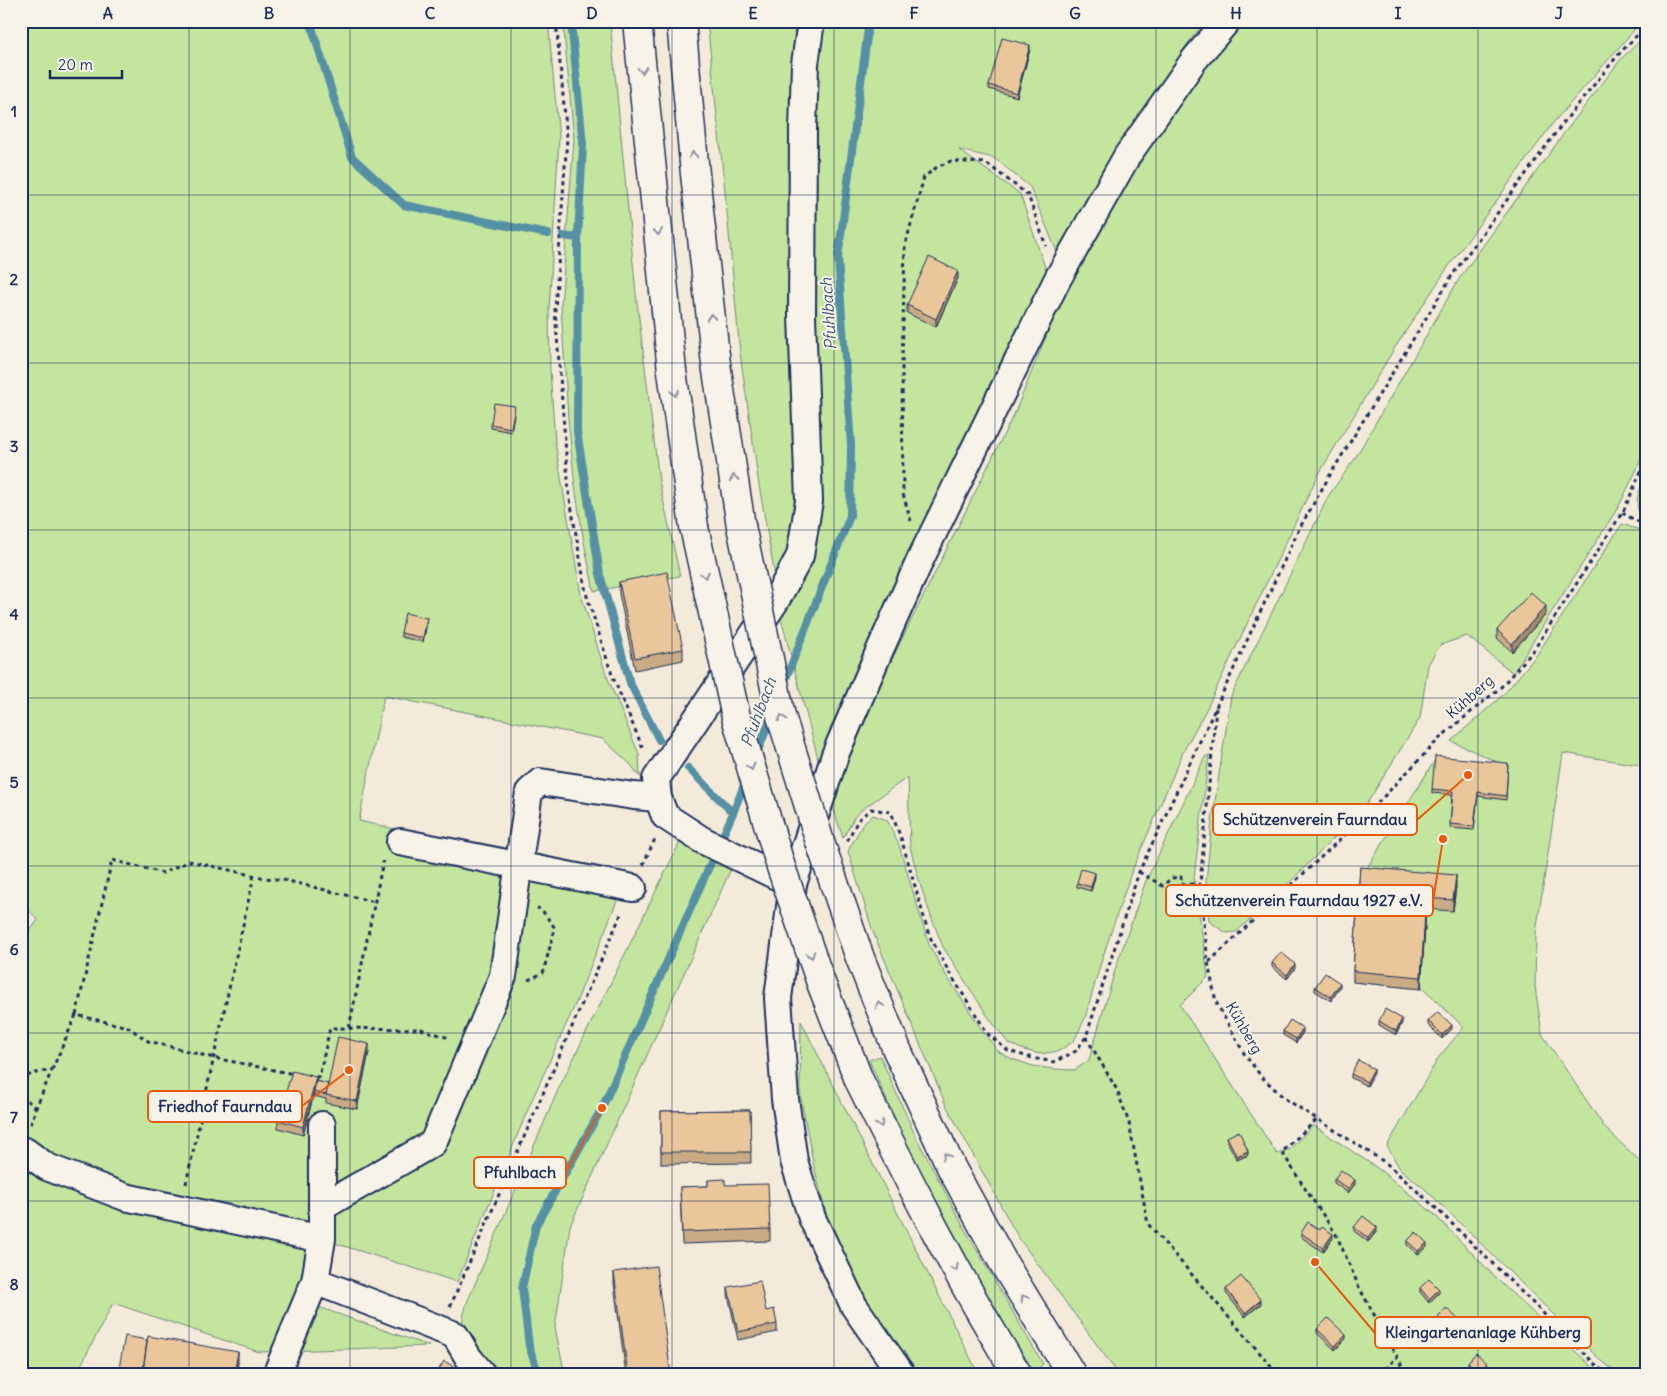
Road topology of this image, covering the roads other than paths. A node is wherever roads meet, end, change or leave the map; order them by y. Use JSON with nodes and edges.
{"nodes":[{"id":1,"x":637,"y":21,"type":"edge"},
{"id":2,"x":681,"y":21,"type":"edge"},
{"id":3,"x":811,"y":21,"type":"edge"},
{"id":4,"x":1227,"y":21,"type":"edge"},
{"id":5,"x":660,"y":798,"type":"junction"},
{"id":6,"x":400,"y":842,"type":"road end"},
{"id":7,"x":519,"y":865,"type":"junction"},
{"id":8,"x":793,"y":884,"type":"junction"},
{"id":9,"x":633,"y":888,"type":"road end"},
{"id":10,"x":322,"y":1125,"type":"dead end"},
{"id":11,"x":25,"y":1151,"type":"road end"},
{"id":12,"x":322,"y":1207,"type":"junction"},
{"id":13,"x":322,"y":1239,"type":"junction"},
{"id":14,"x":314,"y":1281,"type":"junction"},
{"id":15,"x":276,"y":1375,"type":"edge"},
{"id":16,"x":483,"y":1375,"type":"edge"},
{"id":17,"x":902,"y":1375,"type":"edge"},
{"id":18,"x":1018,"y":1375,"type":"edge"},
{"id":19,"x":1072,"y":1375,"type":"edge"}],
"edges":[{"from":1,"to":18,"type":"highway","one_way":true,"bridge":true},
{"from":19,"to":2,"type":"highway","one_way":true,"bridge":true},
{"from":3,"to":5,"type":"street"},
{"from":4,"to":8,"type":"street"},
{"from":5,"to":7,"type":"street"},
{"from":5,"to":8,"type":"street"},
{"from":6,"to":7,"type":"street"},
{"from":7,"to":9,"type":"street"},
{"from":7,"to":12,"type":"street"},
{"from":8,"to":17,"type":"street"},
{"from":10,"to":12,"type":"street"},
{"from":11,"to":13,"type":"street"},
{"from":12,"to":13,"type":"street"},
{"from":13,"to":14,"type":"street"},
{"from":14,"to":15,"type":"street"},
{"from":14,"to":16,"type":"street"}]}
